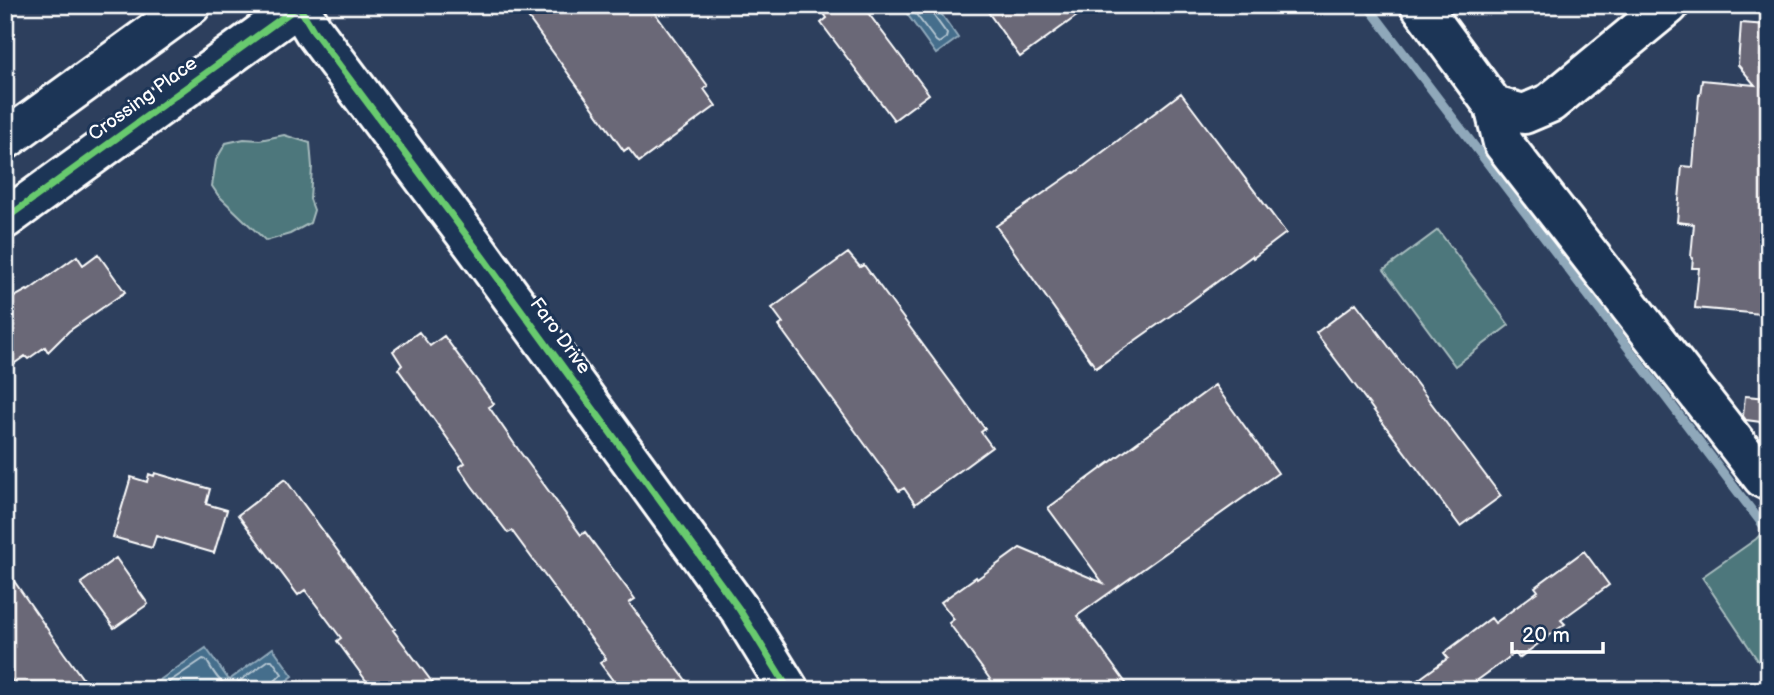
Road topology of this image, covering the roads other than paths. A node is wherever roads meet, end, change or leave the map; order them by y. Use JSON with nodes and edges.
{"nodes":[{"id":1,"x":191,"y":5,"type":"edge"},
{"id":2,"x":1420,"y":5,"type":"edge"},
{"id":3,"x":1669,"y":5,"type":"edge"},
{"id":4,"x":299,"y":6,"type":"edge"},
{"id":5,"x":1494,"y":106,"type":"junction"},
{"id":6,"x":5,"y":140,"type":"edge"},
{"id":7,"x":5,"y":219,"type":"edge"},
{"id":8,"x":1769,"y":481,"type":"edge"},
{"id":9,"x":789,"y":690,"type":"edge"}],
"edges":[{"from":1,"to":6,"type":"street"},
{"from":2,"to":5,"type":"street"},
{"from":3,"to":5,"type":"street"},
{"from":4,"to":7,"type":"street","name":"Crossing Place"},
{"from":4,"to":9,"type":"street","name":"Faro Drive"},
{"from":5,"to":8,"type":"street"}]}
